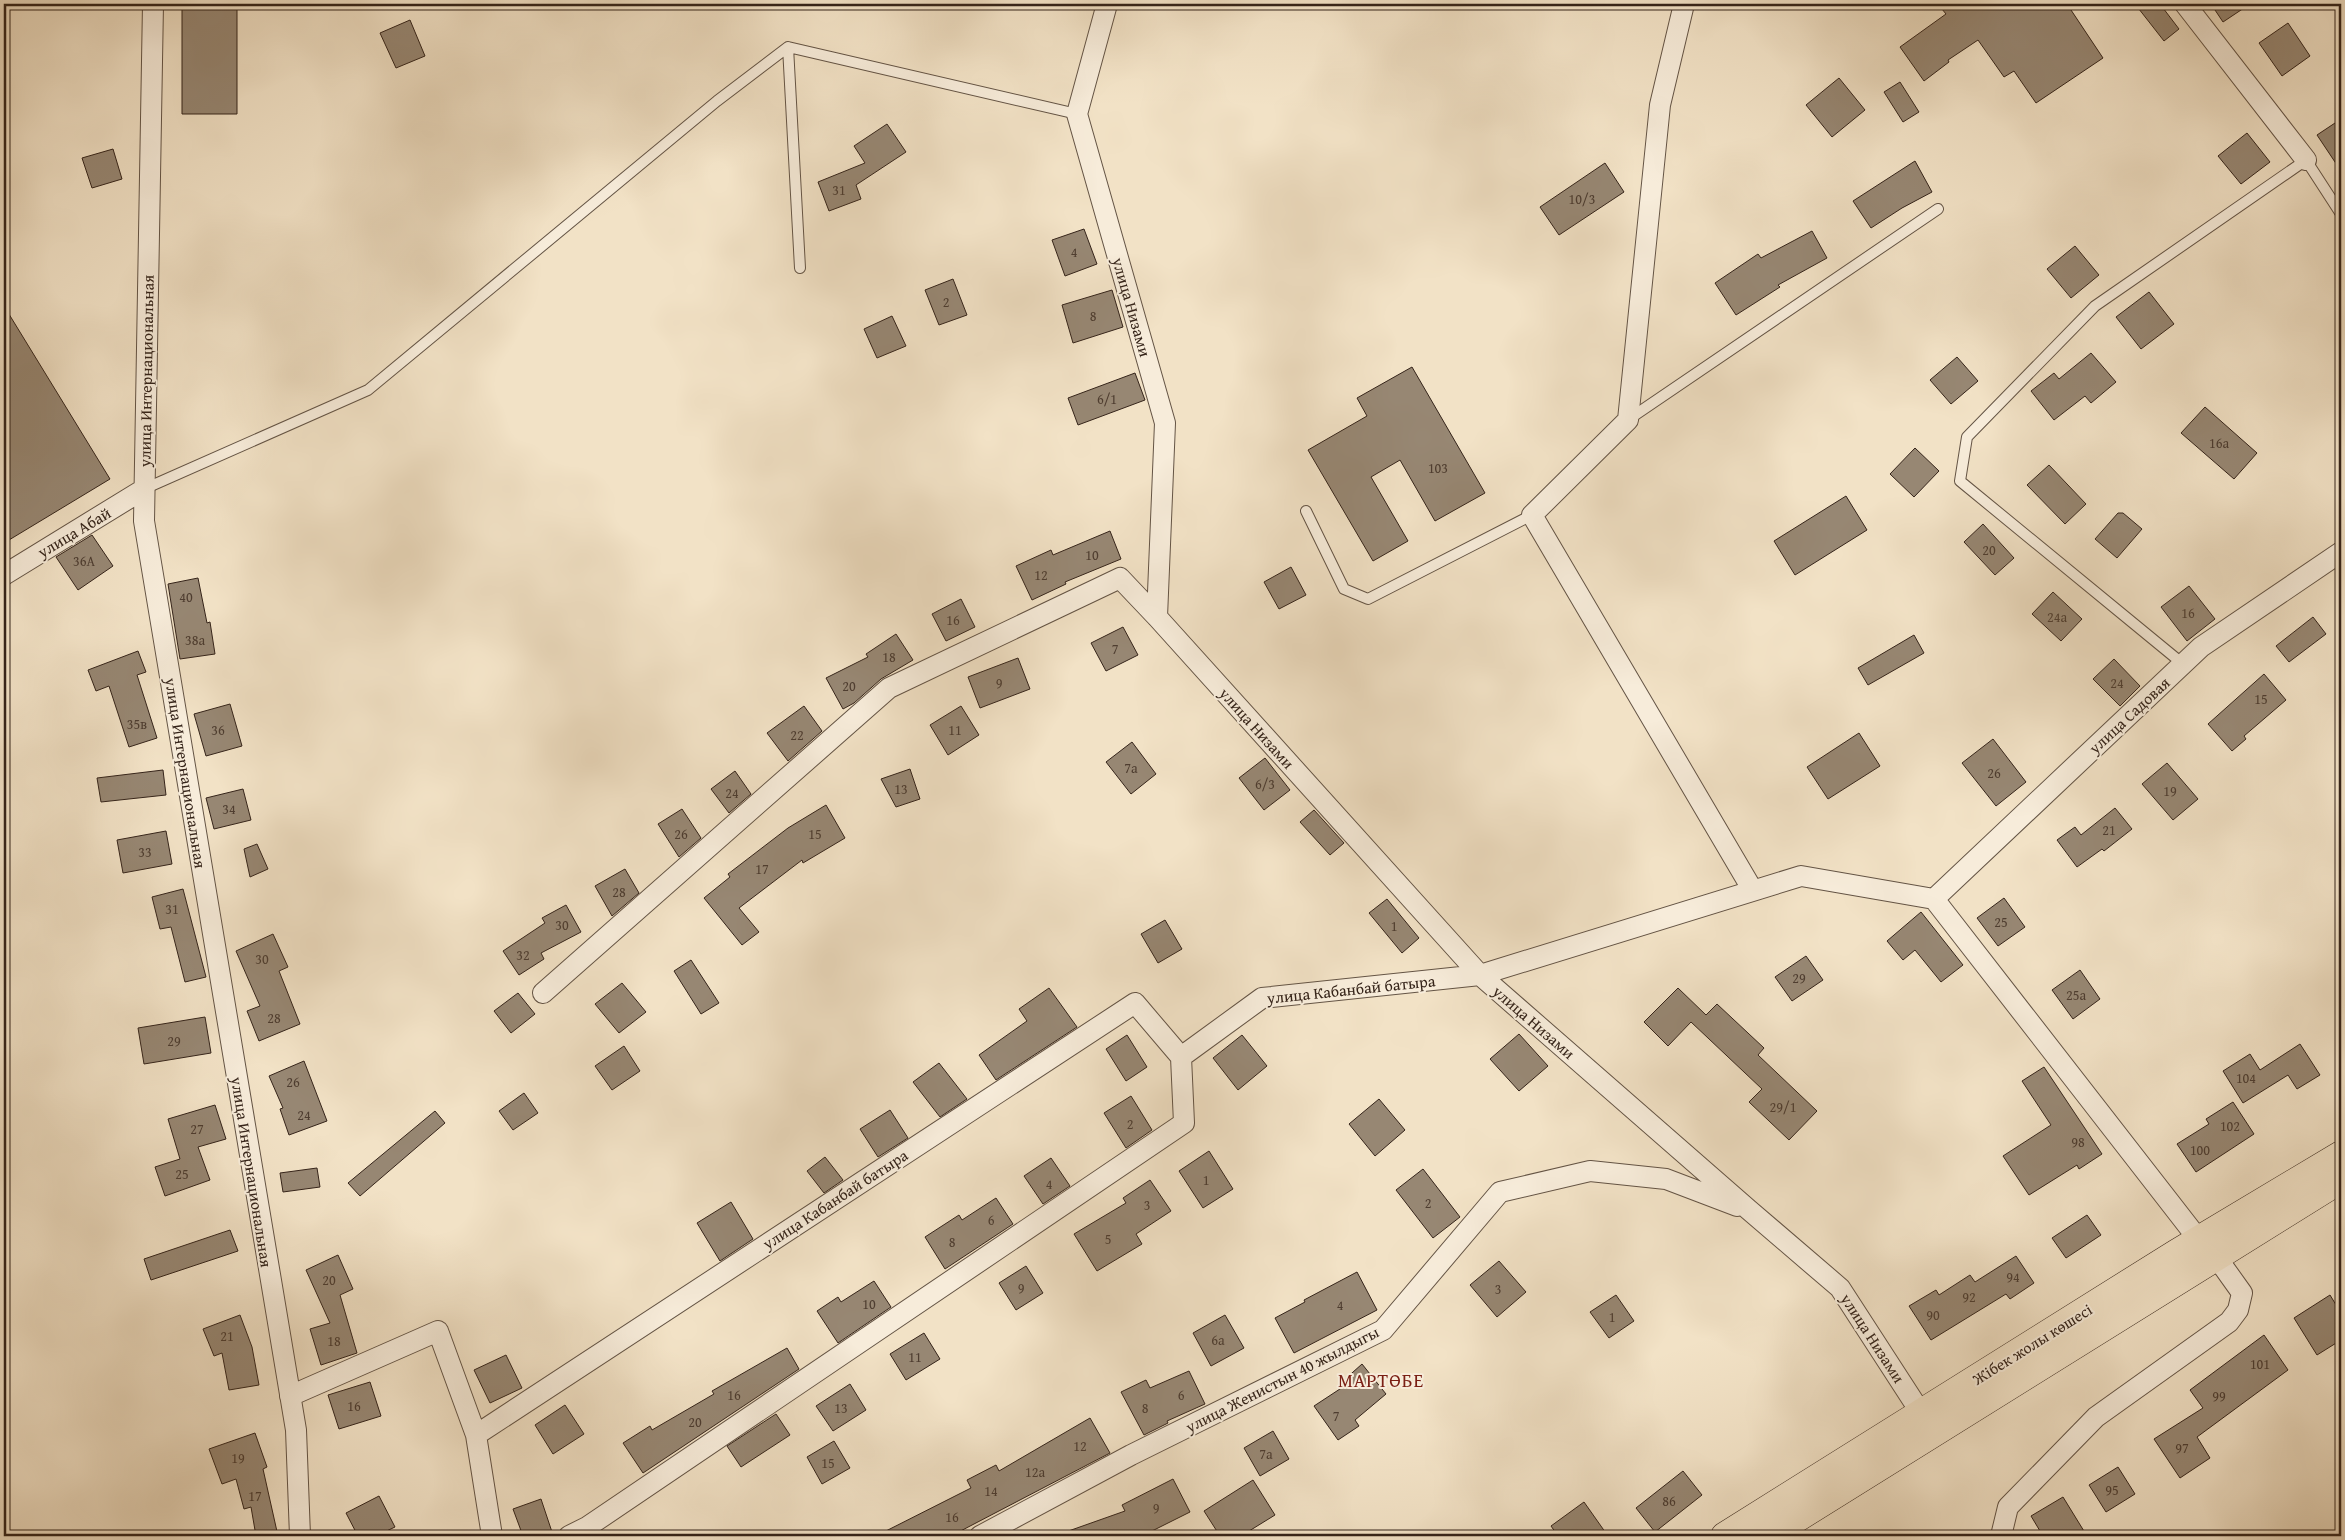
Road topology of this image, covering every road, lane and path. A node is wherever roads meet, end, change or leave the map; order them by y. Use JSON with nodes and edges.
{"nodes":[{"id":1,"x":153,"y":4,"type":"edge"},
{"id":2,"x":1107,"y":4,"type":"edge"},
{"id":3,"x":1684,"y":4,"type":"edge"},
{"id":4,"x":2185,"y":4,"type":"edge"},
{"id":5,"x":788,"y":47,"type":"junction"},
{"id":6,"x":1077,"y":114,"type":"junction"},
{"id":7,"x":2306,"y":160,"type":"junction"},
{"id":8,"x":1938,"y":209,"type":"dead end"},
{"id":9,"x":2341,"y":214,"type":"edge"},
{"id":10,"x":800,"y":268,"type":"dead end"},
{"id":11,"x":1628,"y":420,"type":"junction"},
{"id":12,"x":144,"y":489,"type":"junction"},
{"id":13,"x":1306,"y":511,"type":"dead end"},
{"id":14,"x":1532,"y":515,"type":"junction"},
{"id":15,"x":2341,"y":552,"type":"edge"},
{"id":16,"x":4,"y":575,"type":"edge"},
{"id":17,"x":1157,"y":617,"type":"junction"},
{"id":18,"x":2183,"y":664,"type":"junction"},
{"id":19,"x":1752,"y":889,"type":"junction"},
{"id":20,"x":1934,"y":899,"type":"junction"},
{"id":21,"x":1480,"y":975,"type":"junction"},
{"id":22,"x":543,"y":993,"type":"dead end"},
{"id":23,"x":1181,"y":1057,"type":"junction"},
{"id":24,"x":2341,"y":1155,"type":"edge"},
{"id":25,"x":2341,"y":1179,"type":"edge"},
{"id":26,"x":1749,"y":1210,"type":"junction"},
{"id":27,"x":2208,"y":1249,"type":"junction"},
{"id":28,"x":290,"y":1396,"type":"junction"},
{"id":29,"x":1920,"y":1413,"type":"junction"},
{"id":30,"x":476,"y":1435,"type":"junction"},
{"id":31,"x":300,"y":1536,"type":"edge"},
{"id":32,"x":492,"y":1536,"type":"edge"},
{"id":33,"x":569,"y":1536,"type":"edge"},
{"id":34,"x":980,"y":1536,"type":"edge"},
{"id":35,"x":1725,"y":1536,"type":"edge"},
{"id":36,"x":1768,"y":1536,"type":"edge"},
{"id":37,"x":2001,"y":1536,"type":"edge"}],
"edges":[{"from":1,"to":12,"type":"street","name":"улица Интернациональная"},
{"from":2,"to":6,"type":"street"},
{"from":3,"to":11,"type":"street"},
{"from":4,"to":7,"type":"street"},
{"from":5,"to":6,"type":"lane"},
{"from":5,"to":10,"type":"lane"},
{"from":5,"to":12,"type":"lane"},
{"from":6,"to":17,"type":"street","name":"улица Низами"},
{"from":7,"to":9,"type":"lane"},
{"from":7,"to":18,"type":"lane"},
{"from":8,"to":11,"type":"lane"},
{"from":11,"to":14,"type":"street"},
{"from":12,"to":16,"type":"street","name":"улица Абай"},
{"from":12,"to":28,"type":"street","name":"улица Интернациональная"},
{"from":13,"to":14,"type":"lane"},
{"from":14,"to":19,"type":"street"},
{"from":15,"to":18,"type":"street","name":"улица Садовая"},
{"from":17,"to":21,"type":"street","name":"улица Низами"},
{"from":17,"to":22,"type":"street","name":"улица Низами"},
{"from":18,"to":20,"type":"street","name":"улица Садовая"},
{"from":19,"to":20,"type":"street","name":"улица Кабанбай батыра"},
{"from":19,"to":21,"type":"street","name":"улица Кабанбай батыра"},
{"from":20,"to":27,"type":"street"},
{"from":21,"to":23,"type":"street","name":"улица Кабанбай батыра"},
{"from":21,"to":26,"type":"street","name":"улица Низами"},
{"from":23,"to":30,"type":"street","name":"улица Кабанбай батыра"},
{"from":23,"to":33,"type":"street"},
{"from":24,"to":27,"type":"main road","name":"Жібек жолы көшесі"},
{"from":25,"to":27,"type":"main road","name":"Жібек жолы көшесі"},
{"from":26,"to":29,"type":"street","name":"улица Низами"},
{"from":26,"to":34,"type":"street","name":"улица Женистын 40 жылдыгы"},
{"from":27,"to":29,"type":"main road","name":"Жібек жолы көшесі"},
{"from":27,"to":36,"type":"main road","name":"Жібек жолы көшесі"},
{"from":27,"to":37,"type":"street"},
{"from":28,"to":30,"type":"street"},
{"from":28,"to":31,"type":"street","name":"улица Интернациональная"},
{"from":29,"to":35,"type":"main road","name":"Жібек жолы көшесі"},
{"from":30,"to":32,"type":"street"}]}
